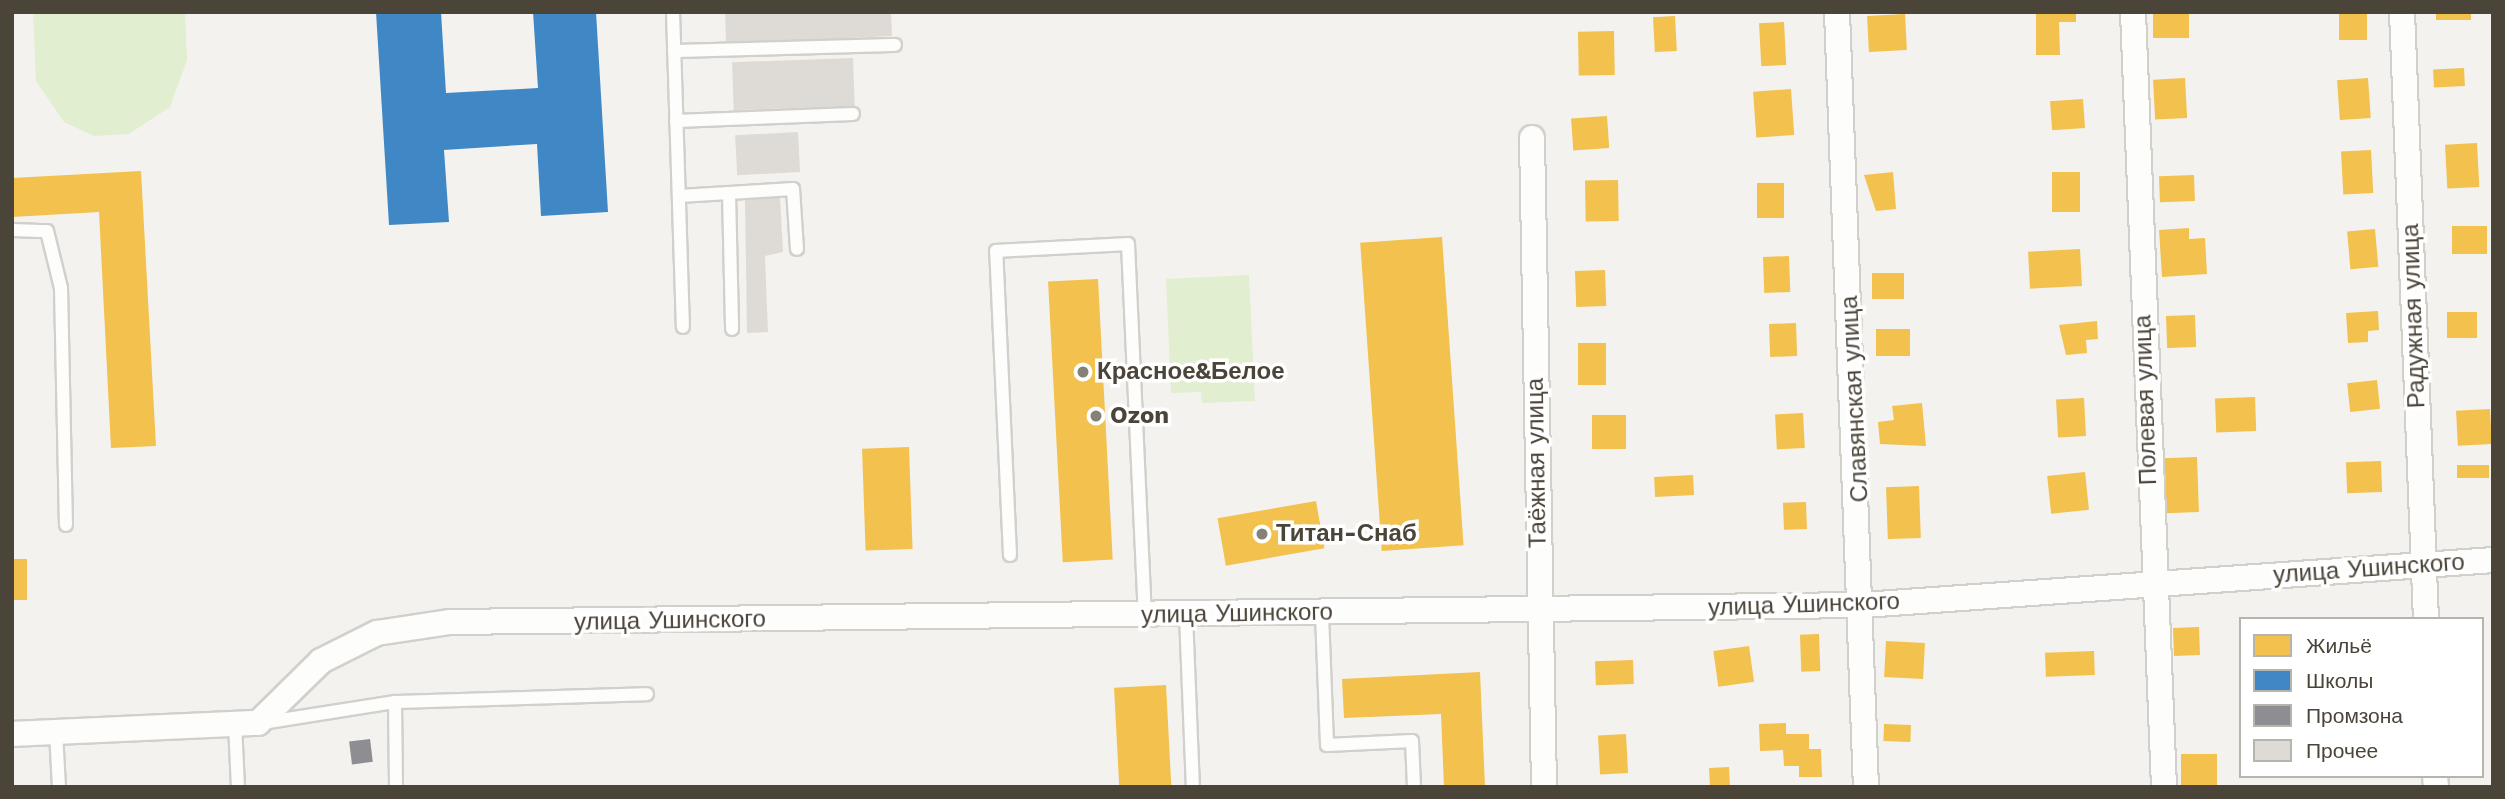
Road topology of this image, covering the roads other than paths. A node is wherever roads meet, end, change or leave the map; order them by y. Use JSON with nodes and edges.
{"nodes":[{"id":1,"x":673,"y":12,"type":"edge"},
{"id":2,"x":1837,"y":12,"type":"edge"},
{"id":3,"x":2133,"y":12,"type":"edge"},
{"id":4,"x":2402,"y":12,"type":"edge"},
{"id":5,"x":895,"y":45,"type":"dead end"},
{"id":6,"x":674,"y":51,"type":"junction"},
{"id":7,"x":853,"y":114,"type":"dead end"},
{"id":8,"x":676,"y":121,"type":"junction"},
{"id":9,"x":1532,"y":138,"type":"dead end"},
{"id":10,"x":729,"y":193,"type":"junction"},
{"id":11,"x":679,"y":196,"type":"junction"},
{"id":12,"x":12,"y":230,"type":"edge"},
{"id":13,"x":797,"y":249,"type":"dead end"},
{"id":14,"x":683,"y":327,"type":"dead end"},
{"id":15,"x":732,"y":329,"type":"dead end"},
{"id":16,"x":66,"y":526,"type":"dead end"},
{"id":17,"x":1010,"y":555,"type":"dead end"},
{"id":18,"x":2493,"y":560,"type":"edge"},
{"id":19,"x":2423,"y":562,"type":"junction"},
{"id":20,"x":2152,"y":586,"type":"junction"},
{"id":21,"x":1864,"y":605,"type":"junction"},
{"id":22,"x":1539,"y":611,"type":"junction"},
{"id":23,"x":1322,"y":614,"type":"junction"},
{"id":24,"x":1145,"y":615,"type":"junction"},
{"id":25,"x":1186,"y":615,"type":"junction"},
{"id":26,"x":2426,"y":617,"type":"edge"},
{"id":27,"x":648,"y":694,"type":"dead end"},
{"id":28,"x":395,"y":702,"type":"junction"},
{"id":29,"x":247,"y":724,"type":"junction"},
{"id":30,"x":56,"y":732,"type":"junction"},
{"id":31,"x":12,"y":734,"type":"edge"},
{"id":32,"x":59,"y":787,"type":"edge"},
{"id":33,"x":238,"y":787,"type":"edge"},
{"id":34,"x":396,"y":787,"type":"edge"},
{"id":35,"x":1193,"y":787,"type":"edge"},
{"id":36,"x":1414,"y":787,"type":"edge"},
{"id":37,"x":1544,"y":787,"type":"edge"},
{"id":38,"x":1866,"y":787,"type":"edge"},
{"id":39,"x":2164,"y":787,"type":"edge"}],
"edges":[{"from":1,"to":6,"type":"lane"},
{"from":2,"to":21,"type":"street","name":"Славянская улица"},
{"from":3,"to":20,"type":"street","name":"Полевая улица"},
{"from":4,"to":19,"type":"street","name":"Радужная улица"},
{"from":5,"to":6,"type":"lane"},
{"from":6,"to":8,"type":"lane"},
{"from":7,"to":8,"type":"lane"},
{"from":8,"to":11,"type":"lane"},
{"from":9,"to":22,"type":"street","name":"Таёжная улица"},
{"from":10,"to":11,"type":"lane"},
{"from":10,"to":13,"type":"lane"},
{"from":10,"to":15,"type":"lane"},
{"from":11,"to":14,"type":"lane"},
{"from":12,"to":16,"type":"lane"},
{"from":17,"to":24,"type":"lane"},
{"from":18,"to":19,"type":"street","name":"улица Ушинского"},
{"from":19,"to":20,"type":"street","name":"улица Ушинского"},
{"from":19,"to":26,"type":"street","name":"Радужная улица"},
{"from":20,"to":21,"type":"street","name":"улица Ушинского"},
{"from":20,"to":39,"type":"street","name":"Полевая улица"},
{"from":21,"to":22,"type":"street","name":"улица Ушинского"},
{"from":21,"to":38,"type":"street","name":"Славянская улица"},
{"from":22,"to":23,"type":"street","name":"улица Ушинского"},
{"from":22,"to":37,"type":"street","name":"Таёжная улица"},
{"from":23,"to":25,"type":"street","name":"улица Ушинского"},
{"from":23,"to":36,"type":"lane"},
{"from":24,"to":25,"type":"street","name":"улица Ушинского"},
{"from":24,"to":29,"type":"street","name":"улица Ушинского"},
{"from":25,"to":35,"type":"lane"},
{"from":27,"to":28,"type":"lane"},
{"from":28,"to":29,"type":"lane"},
{"from":28,"to":34,"type":"lane"},
{"from":29,"to":30,"type":"street"},
{"from":29,"to":33,"type":"lane"},
{"from":30,"to":31,"type":"street"},
{"from":30,"to":32,"type":"lane"}]}
